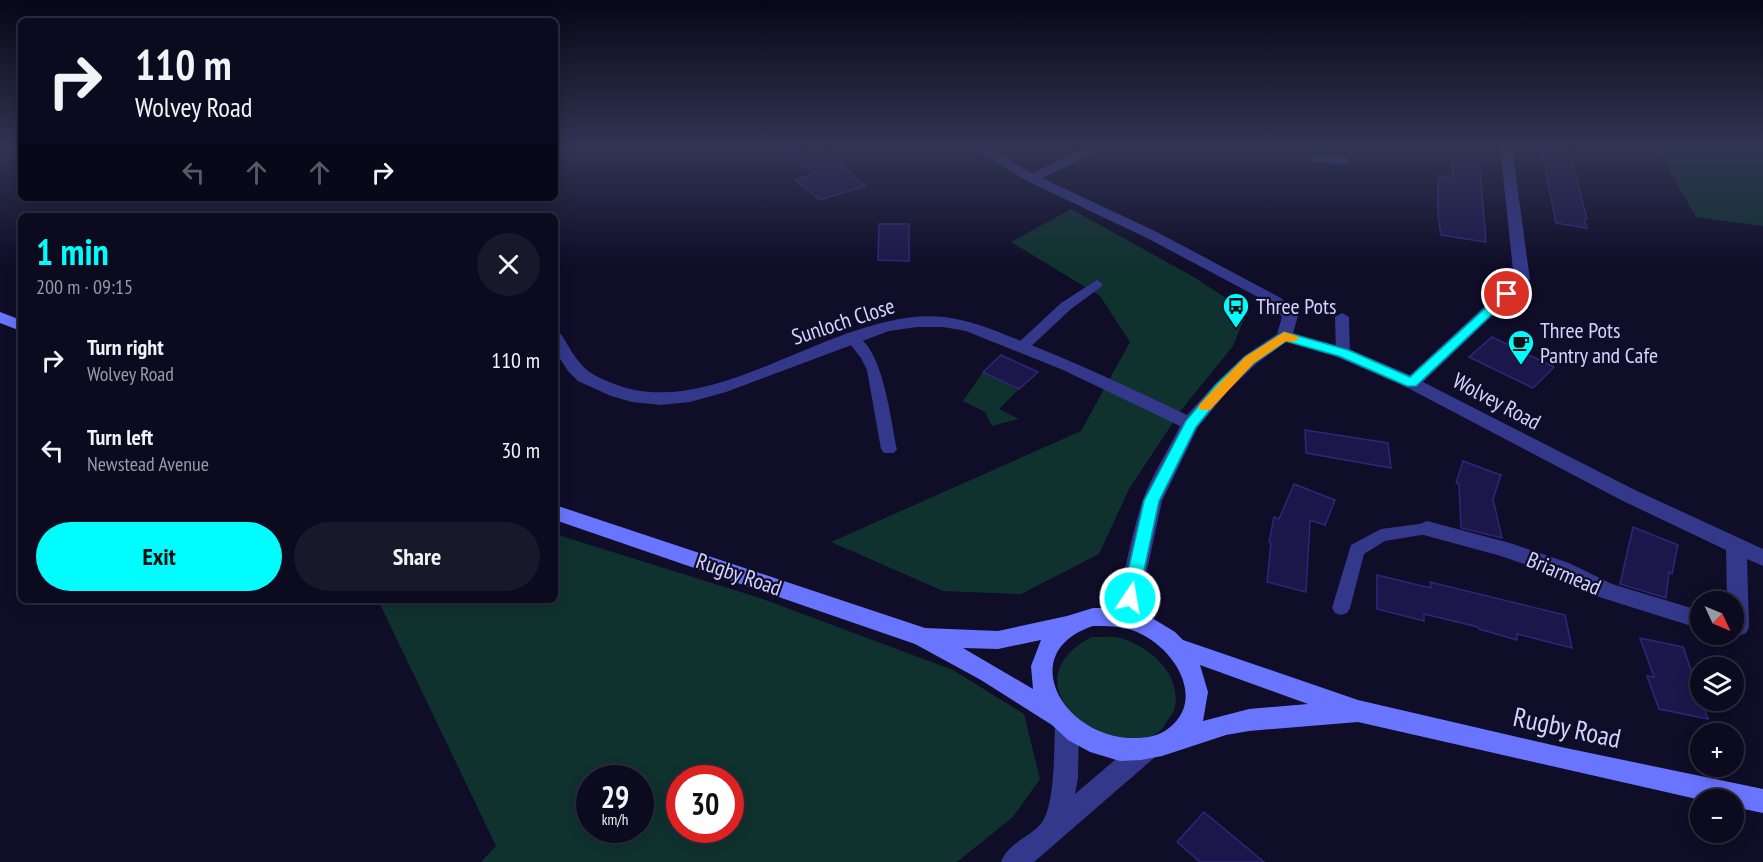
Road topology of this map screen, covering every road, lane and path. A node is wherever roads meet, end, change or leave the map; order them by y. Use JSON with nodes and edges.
{"nodes":[{"id":1,"x":1052,"y":187,"type":"edge"},
{"id":2,"x":1511,"y":187,"type":"edge"},
{"id":3,"x":1097,"y":284,"type":"dead end"},
{"id":4,"x":0,"y":317,"type":"edge"},
{"id":5,"x":1342,"y":317,"type":"dead end"},
{"id":6,"x":18,"y":325,"type":"edge"},
{"id":7,"x":1284,"y":336,"type":"junction"},
{"id":8,"x":853,"y":339,"type":"junction"},
{"id":9,"x":558,"y":342,"type":"edge"},
{"id":10,"x":1022,"y":347,"type":"junction"},
{"id":11,"x":1343,"y":353,"type":"junction"},
{"id":12,"x":1412,"y":383,"type":"junction"},
{"id":13,"x":1190,"y":424,"type":"junction"},
{"id":14,"x":889,"y":449,"type":"dead end"},
{"id":15,"x":558,"y":513,"type":"edge"},
{"id":16,"x":1427,"y":529,"type":"joint"},
{"id":17,"x":1736,"y":546,"type":"junction"},
{"id":18,"x":1763,"y":558,"type":"edge"},
{"id":19,"x":1737,"y":591,"type":"edge"},
{"id":20,"x":1341,"y":608,"type":"dead end"},
{"id":21,"x":1690,"y":617,"type":"edge"},
{"id":22,"x":1130,"y":619,"type":"junction"},
{"id":23,"x":1072,"y":623,"type":"junction"},
{"id":24,"x":922,"y":637,"type":"junction"},
{"id":25,"x":1178,"y":648,"type":"junction"},
{"id":26,"x":1358,"y":711,"type":"junction"},
{"id":27,"x":1064,"y":722,"type":"junction"},
{"id":28,"x":1171,"y":741,"type":"junction"},
{"id":29,"x":1145,"y":750,"type":"junction"},
{"id":30,"x":1763,"y":801,"type":"edge"},
{"id":31,"x":1056,"y":826,"type":"junction"},
{"id":32,"x":1014,"y":862,"type":"edge"}],
"edges":[{"from":1,"to":7,"type":"street"},
{"from":2,"to":12,"type":"street"},
{"from":3,"to":10,"type":"lane"},
{"from":4,"to":6,"type":"main road"},
{"from":5,"to":11,"type":"lane"},
{"from":7,"to":11,"type":"street","name":"Wolvey Road"},
{"from":7,"to":13,"type":"street"},
{"from":8,"to":9,"type":"street","name":"Sunloch Close"},
{"from":8,"to":10,"type":"street","name":"Sunloch Close"},
{"from":8,"to":14,"type":"lane"},
{"from":10,"to":13,"type":"street","name":"Sunloch Close"},
{"from":11,"to":12,"type":"street","name":"Wolvey Road"},
{"from":12,"to":17,"type":"street","name":"Wolvey Road"},
{"from":13,"to":22,"type":"street"},
{"from":15,"to":24,"type":"main road","name":"Rugby Road"},
{"from":16,"to":20,"type":"lane"},
{"from":16,"to":21,"type":"street","name":"Briarmead"},
{"from":17,"to":18,"type":"street","name":"Wolvey Road"},
{"from":17,"to":19,"type":"street"},
{"from":22,"to":23,"type":"main road"},
{"from":22,"to":25,"type":"main road"},
{"from":23,"to":24,"type":"main road","name":"Rugby Road"},
{"from":23,"to":27,"type":"main road"},
{"from":24,"to":27,"type":"main road","name":"Rugby Road"},
{"from":25,"to":26,"type":"main road","name":"Rugby Road"},
{"from":25,"to":28,"type":"main road"},
{"from":26,"to":28,"type":"main road","name":"Rugby Road"},
{"from":26,"to":30,"type":"main road","name":"Rugby Road"},
{"from":27,"to":29,"type":"main road"},
{"from":27,"to":31,"type":"street"},
{"from":28,"to":29,"type":"main road"},
{"from":29,"to":31,"type":"street"},
{"from":31,"to":32,"type":"street"}]}
